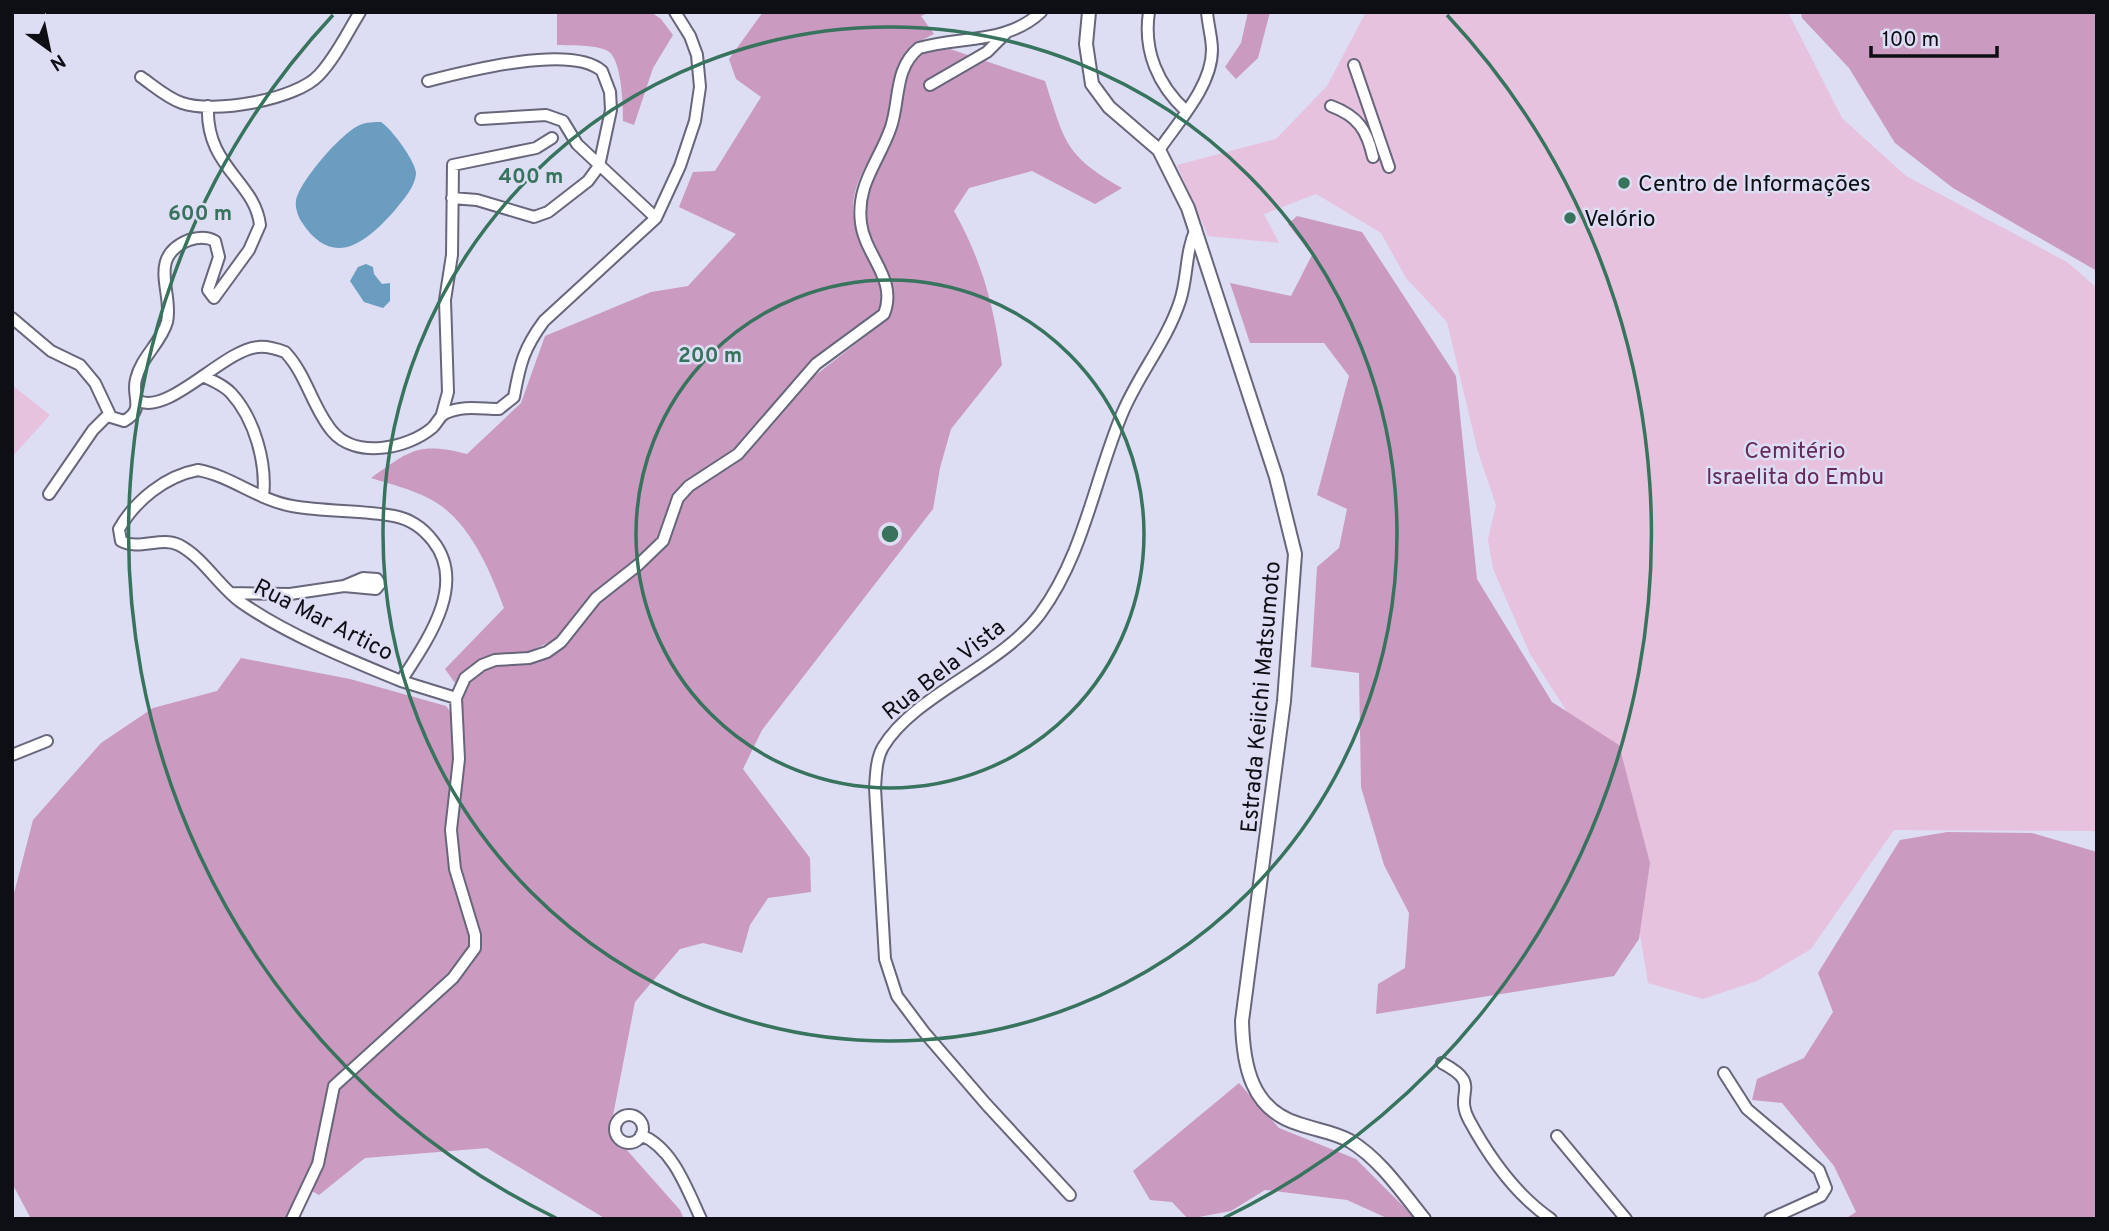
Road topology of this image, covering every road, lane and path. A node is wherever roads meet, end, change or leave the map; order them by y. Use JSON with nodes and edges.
{"nodes":[{"id":1,"x":360,"y":12,"type":"edge"},
{"id":2,"x":675,"y":12,"type":"edge"},
{"id":3,"x":1041,"y":12,"type":"edge"},
{"id":4,"x":1090,"y":12,"type":"edge"},
{"id":5,"x":1149,"y":12,"type":"edge"},
{"id":6,"x":1207,"y":12,"type":"edge"},
{"id":7,"x":1006,"y":33,"type":"junction"},
{"id":8,"x":1354,"y":65,"type":"dead end"},
{"id":9,"x":141,"y":77,"type":"dead end"},
{"id":10,"x":428,"y":82,"type":"dead end"},
{"id":11,"x":930,"y":85,"type":"dead end"},
{"id":12,"x":208,"y":106,"type":"junction"},
{"id":13,"x":1331,"y":106,"type":"dead end"},
{"id":14,"x":1186,"y":111,"type":"junction"},
{"id":15,"x":481,"y":120,"type":"dead end"},
{"id":16,"x":552,"y":138,"type":"dead end"},
{"id":17,"x":1159,"y":150,"type":"junction"},
{"id":18,"x":1373,"y":157,"type":"dead end"},
{"id":19,"x":599,"y":166,"type":"junction"},
{"id":20,"x":1390,"y":167,"type":"dead end"},
{"id":21,"x":452,"y":198,"type":"junction"},
{"id":22,"x":656,"y":218,"type":"junction"},
{"id":23,"x":1195,"y":229,"type":"junction"},
{"id":24,"x":12,"y":318,"type":"edge"},
{"id":25,"x":203,"y":376,"type":"junction"},
{"id":26,"x":139,"y":401,"type":"junction"},
{"id":27,"x":109,"y":414,"type":"junction"},
{"id":28,"x":442,"y":414,"type":"junction"},
{"id":29,"x":49,"y":494,"type":"dead end"},
{"id":30,"x":263,"y":497,"type":"junction"},
{"id":31,"x":372,"y":589,"type":"dead end"},
{"id":32,"x":230,"y":593,"type":"junction"},
{"id":33,"x":401,"y":681,"type":"junction"},
{"id":34,"x":456,"y":698,"type":"junction"},
{"id":35,"x":47,"y":741,"type":"dead end"},
{"id":36,"x":12,"y":755,"type":"edge"},
{"id":37,"x":1442,"y":1063,"type":"dead end"},
{"id":38,"x":1724,"y":1073,"type":"dead end"},
{"id":39,"x":641,"y":1135,"type":"dead end"},
{"id":40,"x":1557,"y":1136,"type":"dead end"},
{"id":41,"x":1070,"y":1195,"type":"dead end"},
{"id":42,"x":292,"y":1219,"type":"edge"},
{"id":43,"x":701,"y":1219,"type":"edge"},
{"id":44,"x":1424,"y":1219,"type":"edge"},
{"id":45,"x":1551,"y":1219,"type":"edge"},
{"id":46,"x":1626,"y":1219,"type":"edge"},
{"id":47,"x":1770,"y":1219,"type":"edge"}],
"edges":[{"from":1,"to":12,"type":"street"},
{"from":2,"to":22,"type":"street"},
{"from":3,"to":7,"type":"street"},
{"from":4,"to":17,"type":"main road","name":"Estrada Keiichi Matsumoto"},
{"from":5,"to":14,"type":"street"},
{"from":6,"to":14,"type":"street"},
{"from":7,"to":11,"type":"street"},
{"from":7,"to":34,"type":"street"},
{"from":8,"to":20,"type":"street"},
{"from":9,"to":12,"type":"street"},
{"from":10,"to":19,"type":"street"},
{"from":12,"to":26,"type":"street"},
{"from":13,"to":18,"type":"street"},
{"from":14,"to":17,"type":"street"},
{"from":15,"to":19,"type":"street"},
{"from":16,"to":21,"type":"street"},
{"from":17,"to":23,"type":"main road","name":"Estrada Keiichi Matsumoto"},
{"from":19,"to":21,"type":"street"},
{"from":19,"to":22,"type":"street"},
{"from":21,"to":28,"type":"street"},
{"from":22,"to":28,"type":"street"},
{"from":23,"to":41,"type":"street","name":"Rua Bela Vista"},
{"from":23,"to":44,"type":"main road","name":"Estrada Keiichi Matsumoto"},
{"from":24,"to":27,"type":"street"},
{"from":25,"to":26,"type":"street"},
{"from":25,"to":28,"type":"street"},
{"from":25,"to":30,"type":"street"},
{"from":26,"to":27,"type":"street"},
{"from":27,"to":29,"type":"street"},
{"from":30,"to":32,"type":"street","name":"Rua Mar Artico"},
{"from":30,"to":33,"type":"street","name":"Rua Mar Artico"},
{"from":31,"to":32,"type":"street"},
{"from":32,"to":33,"type":"street","name":"Rua Mar Artico"},
{"from":33,"to":34,"type":"street","name":"Rua Mar Artico"},
{"from":34,"to":42,"type":"street"},
{"from":35,"to":36,"type":"street"},
{"from":37,"to":45,"type":"street"},
{"from":38,"to":47,"type":"street"},
{"from":39,"to":43,"type":"street"},
{"from":40,"to":46,"type":"street"}]}
